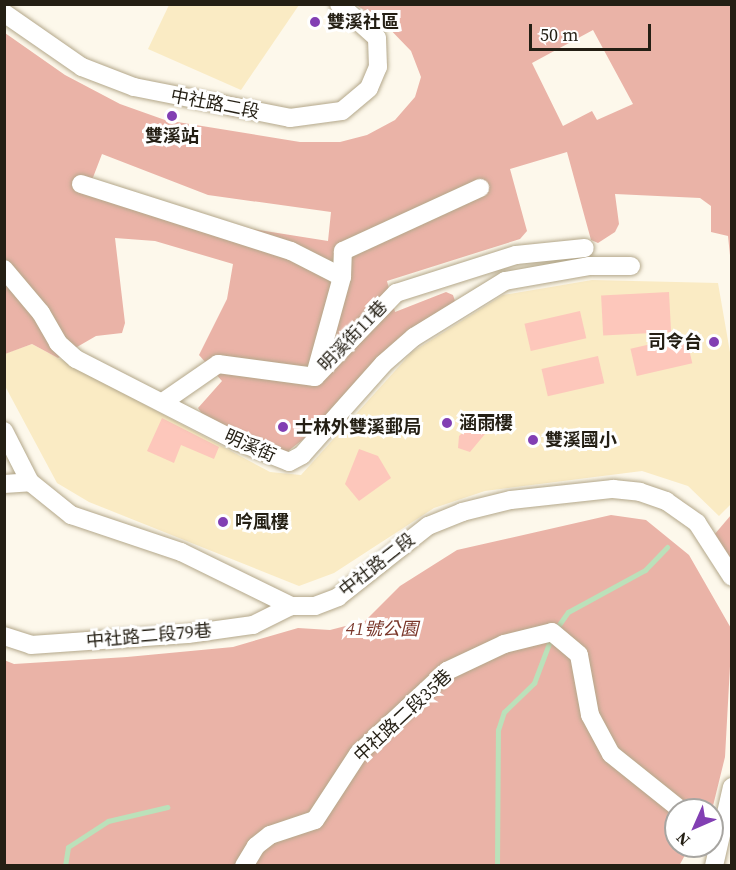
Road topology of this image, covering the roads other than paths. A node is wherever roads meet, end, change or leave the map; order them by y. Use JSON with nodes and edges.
{"nodes":[{"id":1,"x":339,"y":4,"type":"edge"},
{"id":2,"x":4,"y":13,"type":"edge"},
{"id":3,"x":81,"y":184,"type":"dead end"},
{"id":4,"x":480,"y":188,"type":"dead end"},
{"id":5,"x":585,"y":248,"type":"dead end"},
{"id":6,"x":631,"y":266,"type":"dead end"},
{"id":7,"x":4,"y":269,"type":"edge"},
{"id":8,"x":342,"y":277,"type":"junction"},
{"id":9,"x":315,"y":377,"type":"junction"},
{"id":10,"x":163,"y":402,"type":"junction"},
{"id":11,"x":4,"y":431,"type":"edge"},
{"id":12,"x":30,"y":482,"type":"junction"},
{"id":13,"x":4,"y":484,"type":"edge"},
{"id":14,"x":732,"y":577,"type":"edge"},
{"id":15,"x":291,"y":606,"type":"junction"},
{"id":16,"x":4,"y":636,"type":"edge"},
{"id":17,"x":732,"y":787,"type":"edge"},
{"id":18,"x":666,"y":798,"type":"edge"},
{"id":19,"x":724,"y":811,"type":"edge"},
{"id":20,"x":244,"y":866,"type":"edge"}],
"edges":[{"from":1,"to":2,"type":"street","name":"中社路二段"},
{"from":3,"to":8,"type":"street"},
{"from":4,"to":8,"type":"street"},
{"from":5,"to":9,"type":"street","name":"明溪街11巷"},
{"from":6,"to":10,"type":"street","name":"明溪街"},
{"from":7,"to":10,"type":"street","name":"明溪街"},
{"from":8,"to":9,"type":"street"},
{"from":9,"to":10,"type":"street","name":"明溪街11巷"},
{"from":11,"to":12,"type":"street"},
{"from":12,"to":13,"type":"street"},
{"from":12,"to":15,"type":"street"},
{"from":14,"to":15,"type":"street","name":"中社路二段"},
{"from":15,"to":16,"type":"street","name":"中社路二段79巷"},
{"from":17,"to":19,"type":"street"},
{"from":18,"to":20,"type":"street","name":"中社路二段35巷"}]}
